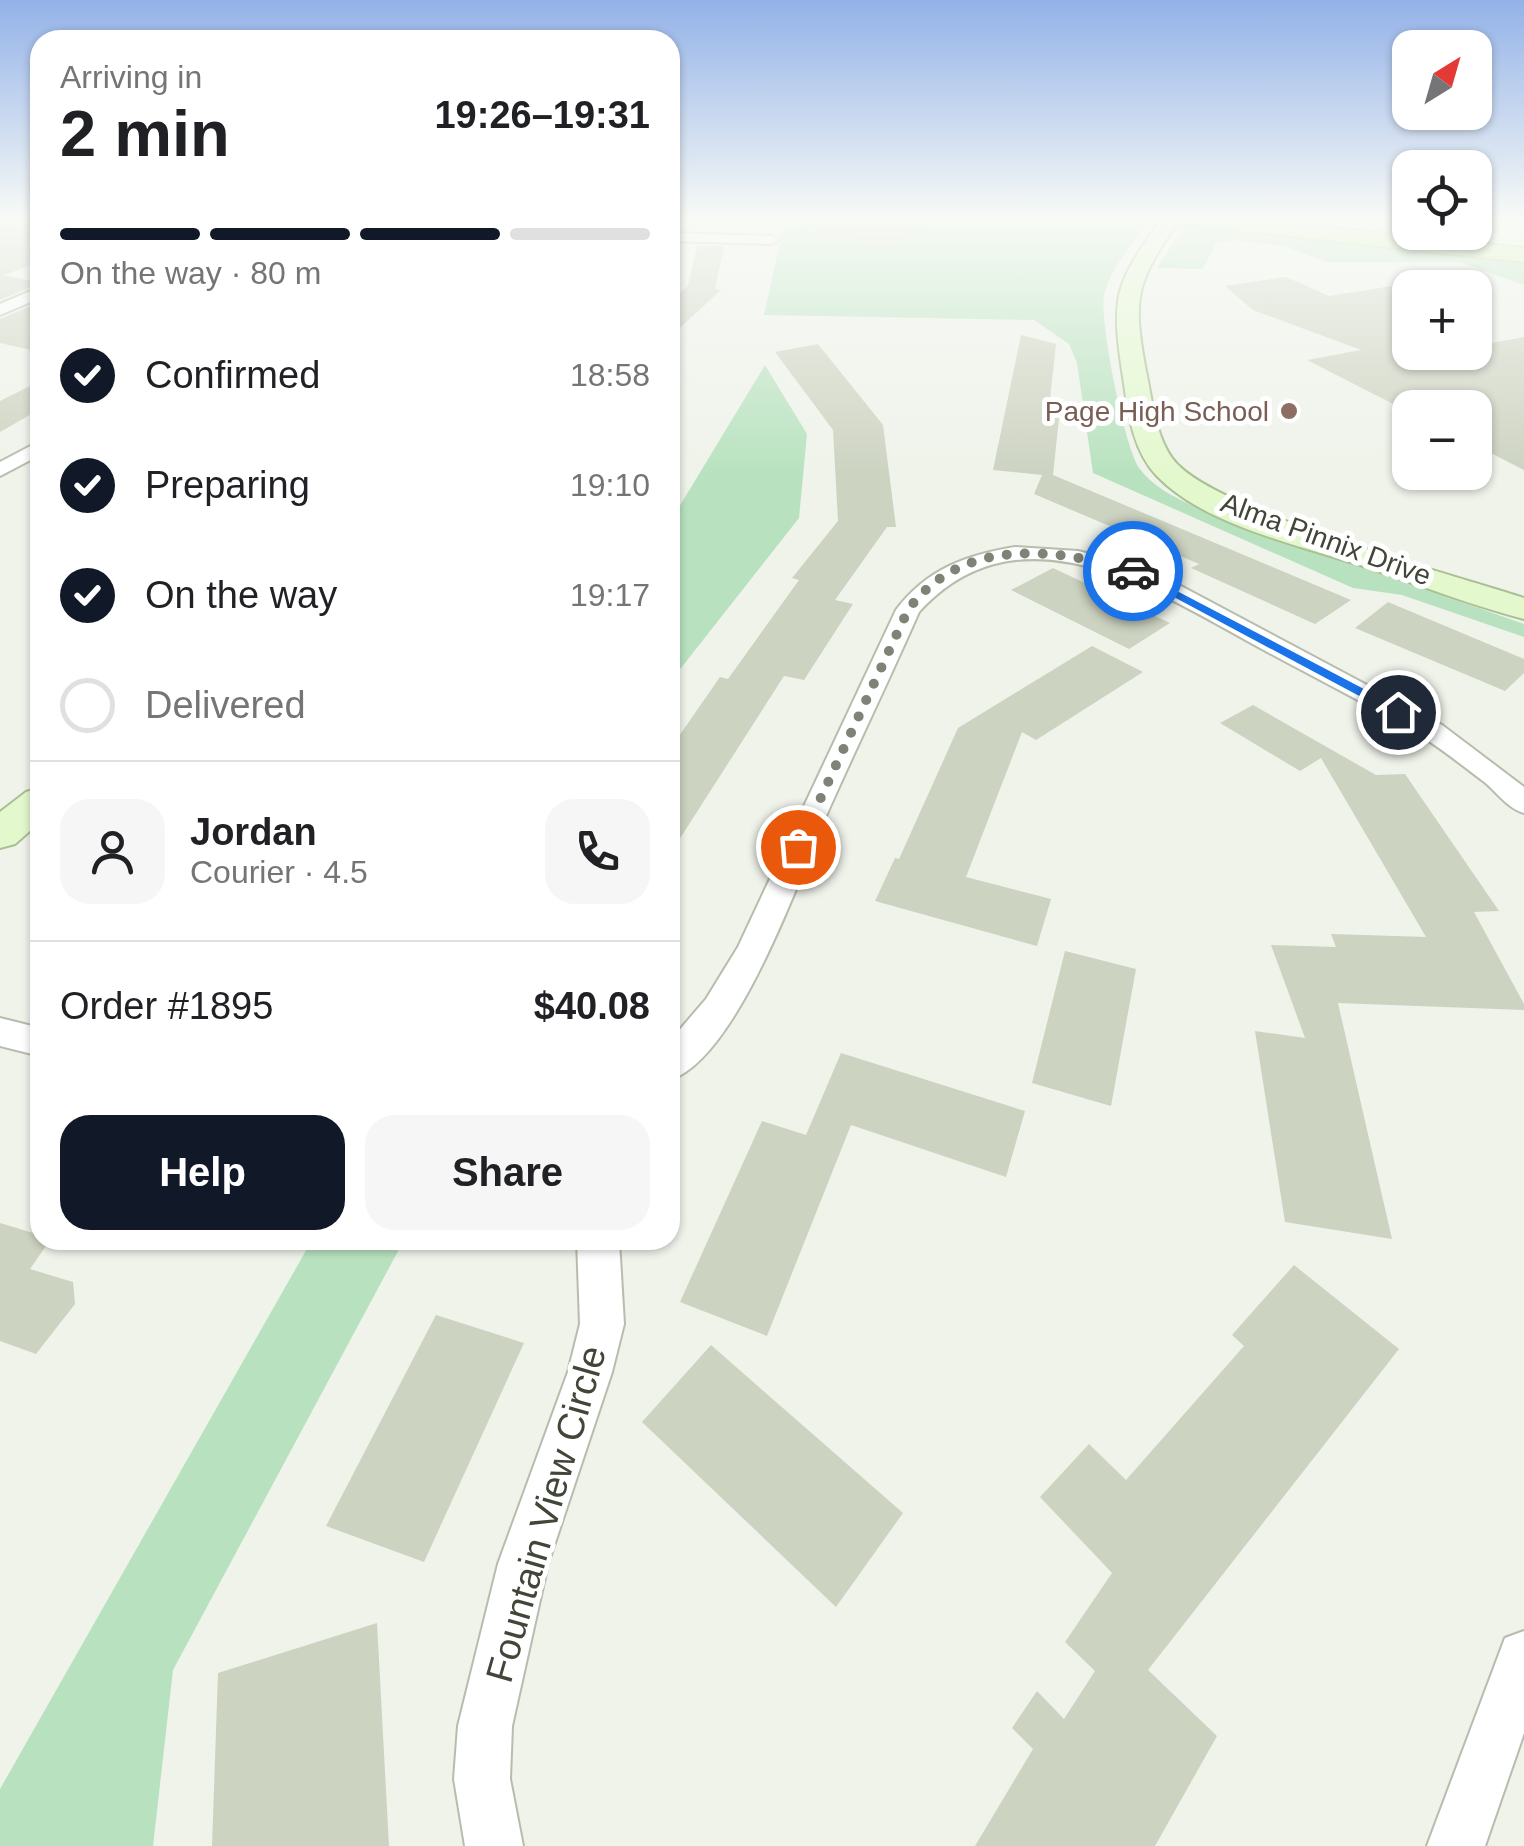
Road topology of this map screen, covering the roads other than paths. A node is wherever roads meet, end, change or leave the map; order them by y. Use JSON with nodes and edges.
{"nodes":[{"id":1,"x":1124,"y":302,"type":"edge"},
{"id":2,"x":30,"y":452,"type":"edge"},
{"id":3,"x":0,"y":470,"type":"edge"},
{"id":4,"x":1524,"y":609,"type":"edge"},
{"id":5,"x":1524,"y":803,"type":"edge"},
{"id":6,"x":30,"y":809,"type":"edge"},
{"id":7,"x":0,"y":834,"type":"edge"},
{"id":8,"x":0,"y":1032,"type":"edge"},
{"id":9,"x":30,"y":1040,"type":"edge"},
{"id":10,"x":680,"y":1055,"type":"edge"},
{"id":11,"x":600,"y":1250,"type":"edge"},
{"id":12,"x":1524,"y":1657,"type":"edge"},
{"id":13,"x":494,"y":1846,"type":"edge"},
{"id":14,"x":1456,"y":1846,"type":"edge"}],
"edges":[{"from":1,"to":4,"type":"street","name":"Alma Pinnix Drive"},
{"from":2,"to":3,"type":"street"},
{"from":5,"to":10,"type":"street"},
{"from":6,"to":7,"type":"street"},
{"from":8,"to":9,"type":"street"},
{"from":11,"to":13,"type":"street","name":"Fountain View Circle"},
{"from":12,"to":14,"type":"street"}]}
